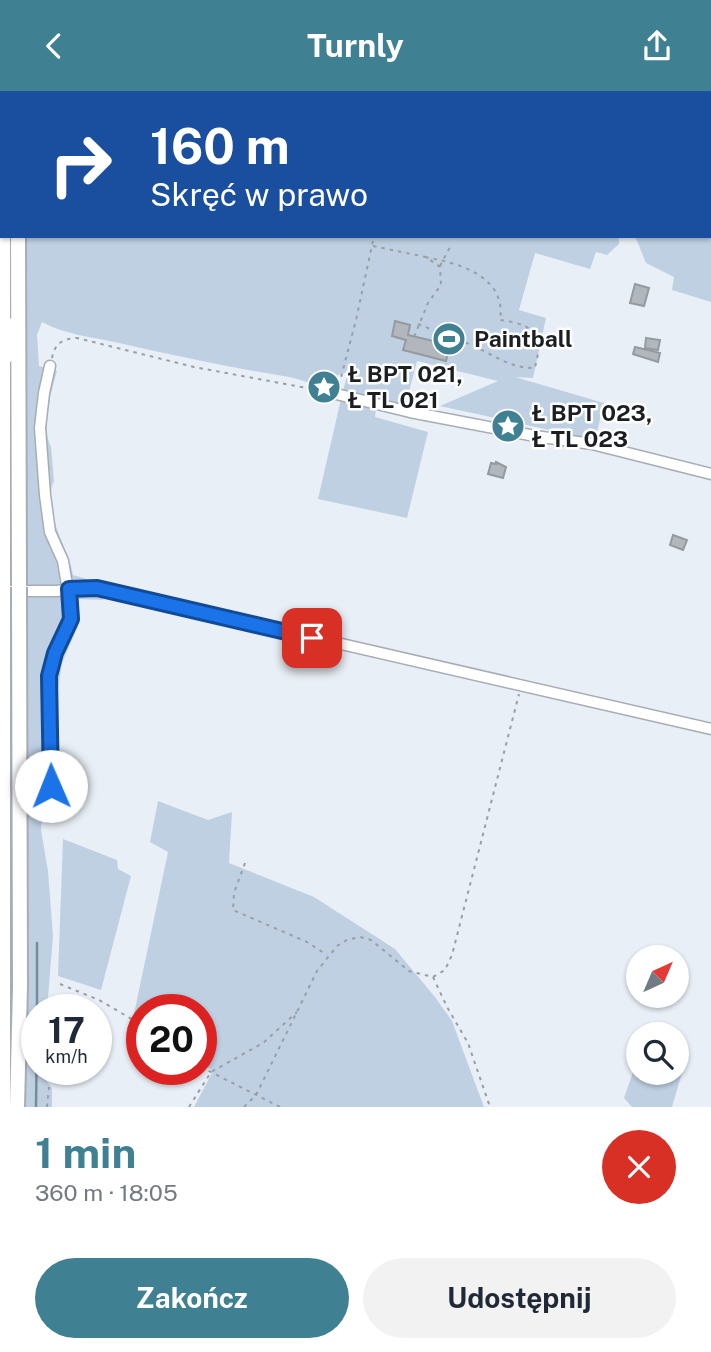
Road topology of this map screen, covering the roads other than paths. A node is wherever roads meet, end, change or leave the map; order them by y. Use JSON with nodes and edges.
{"nodes":[{"id":1,"x":3,"y":238,"type":"edge"},
{"id":2,"x":18,"y":238,"type":"edge"},
{"id":3,"x":3,"y":270,"type":"junction"},
{"id":4,"x":19,"y":271,"type":"junction"},
{"id":5,"x":11,"y":338,"type":"junction"},
{"id":6,"x":50,"y":366,"type":"road end"},
{"id":7,"x":334,"y":394,"type":"road end"},
{"id":8,"x":19,"y":409,"type":"junction"},
{"id":9,"x":3,"y":410,"type":"junction"},
{"id":10,"x":711,"y":474,"type":"edge"},
{"id":11,"x":69,"y":589,"type":"junction"},
{"id":12,"x":2,"y":591,"type":"edge"},
{"id":13,"x":711,"y":729,"type":"edge"},
{"id":14,"x":51,"y":786,"type":"dead end"},
{"id":15,"x":3,"y":1107,"type":"edge"},
{"id":16,"x":17,"y":1107,"type":"edge"}],
"edges":[{"from":1,"to":3,"type":"highway"},
{"from":2,"to":4,"type":"highway"},
{"from":3,"to":5,"type":"street"},
{"from":3,"to":9,"type":"highway"},
{"from":4,"to":5,"type":"street"},
{"from":4,"to":8,"type":"highway"},
{"from":5,"to":8,"type":"street"},
{"from":5,"to":9,"type":"street"},
{"from":6,"to":11,"type":"street"},
{"from":7,"to":10,"type":"street"},
{"from":8,"to":16,"type":"highway"},
{"from":9,"to":12,"type":"highway"},
{"from":11,"to":12,"type":"street"},
{"from":11,"to":13,"type":"street"},
{"from":11,"to":14,"type":"street"},
{"from":12,"to":15,"type":"highway"}]}
